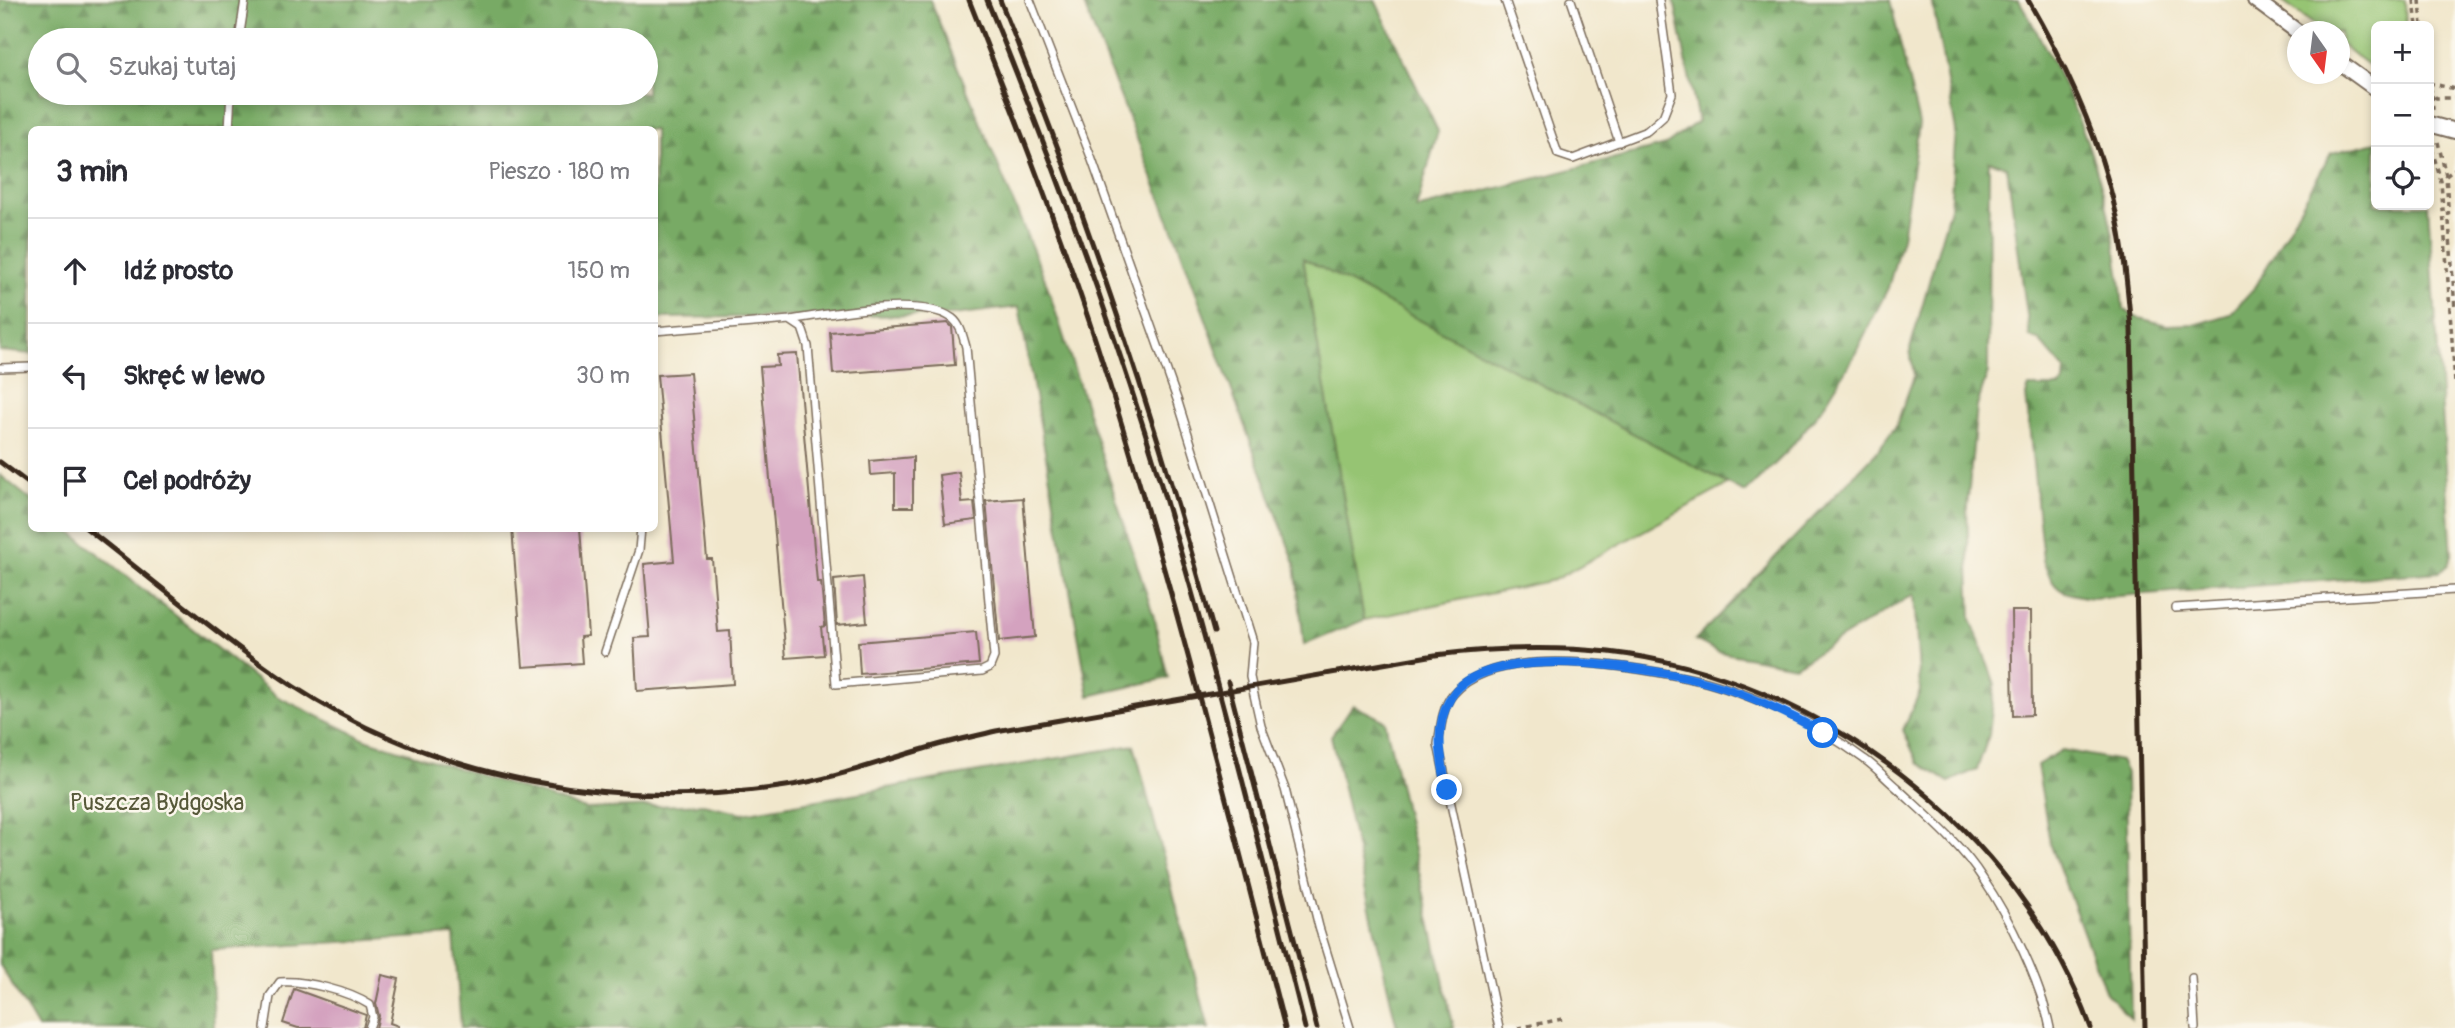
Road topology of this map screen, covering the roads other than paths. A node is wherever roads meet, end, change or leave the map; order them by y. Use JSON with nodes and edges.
{"nodes":[{"id":1,"x":245,"y":0,"type":"edge"},
{"id":2,"x":1030,"y":0,"type":"edge"},
{"id":3,"x":1505,"y":0,"type":"edge"},
{"id":4,"x":1571,"y":0,"type":"edge"},
{"id":5,"x":1659,"y":0,"type":"edge"},
{"id":6,"x":2255,"y":0,"type":"edge"},
{"id":7,"x":2287,"y":24,"type":"edge"},
{"id":8,"x":241,"y":28,"type":"edge"},
{"id":9,"x":2350,"y":70,"type":"edge"},
{"id":10,"x":2371,"y":85,"type":"edge"},
{"id":11,"x":230,"y":105,"type":"edge"},
{"id":12,"x":229,"y":126,"type":"edge"},
{"id":13,"x":2434,"y":128,"type":"edge"},
{"id":14,"x":2455,"y":131,"type":"edge"},
{"id":15,"x":1619,"y":142,"type":"junction"},
{"id":16,"x":790,"y":320,"type":"junction"},
{"id":17,"x":658,"y":331,"type":"edge"},
{"id":18,"x":28,"y":367,"type":"edge"},
{"id":19,"x":0,"y":368,"type":"edge"},
{"id":20,"x":641,"y":532,"type":"edge"},
{"id":21,"x":2455,"y":590,"type":"edge"},
{"id":22,"x":2175,"y":608,"type":"dead end"},
{"id":23,"x":605,"y":652,"type":"dead end"},
{"id":24,"x":2192,"y":978,"type":"dead end"},
{"id":25,"x":265,"y":1028,"type":"edge"},
{"id":26,"x":369,"y":1028,"type":"edge"},
{"id":27,"x":1350,"y":1028,"type":"edge"},
{"id":28,"x":1499,"y":1028,"type":"edge"},
{"id":29,"x":2050,"y":1028,"type":"edge"},
{"id":30,"x":2195,"y":1028,"type":"edge"}],
"edges":[{"from":1,"to":8,"type":"lane"},
{"from":2,"to":27,"type":"lane"},
{"from":3,"to":15,"type":"lane"},
{"from":4,"to":15,"type":"lane"},
{"from":5,"to":15,"type":"lane"},
{"from":6,"to":7,"type":"street"},
{"from":9,"to":10,"type":"street"},
{"from":11,"to":12,"type":"lane"},
{"from":13,"to":14,"type":"street"},
{"from":16,"to":16,"type":"lane"},
{"from":16,"to":17,"type":"lane"},
{"from":18,"to":19,"type":"lane"},
{"from":20,"to":23,"type":"lane"},
{"from":21,"to":22,"type":"lane"},
{"from":24,"to":30,"type":"lane"},
{"from":25,"to":26,"type":"lane"},
{"from":28,"to":29,"type":"lane"}]}
